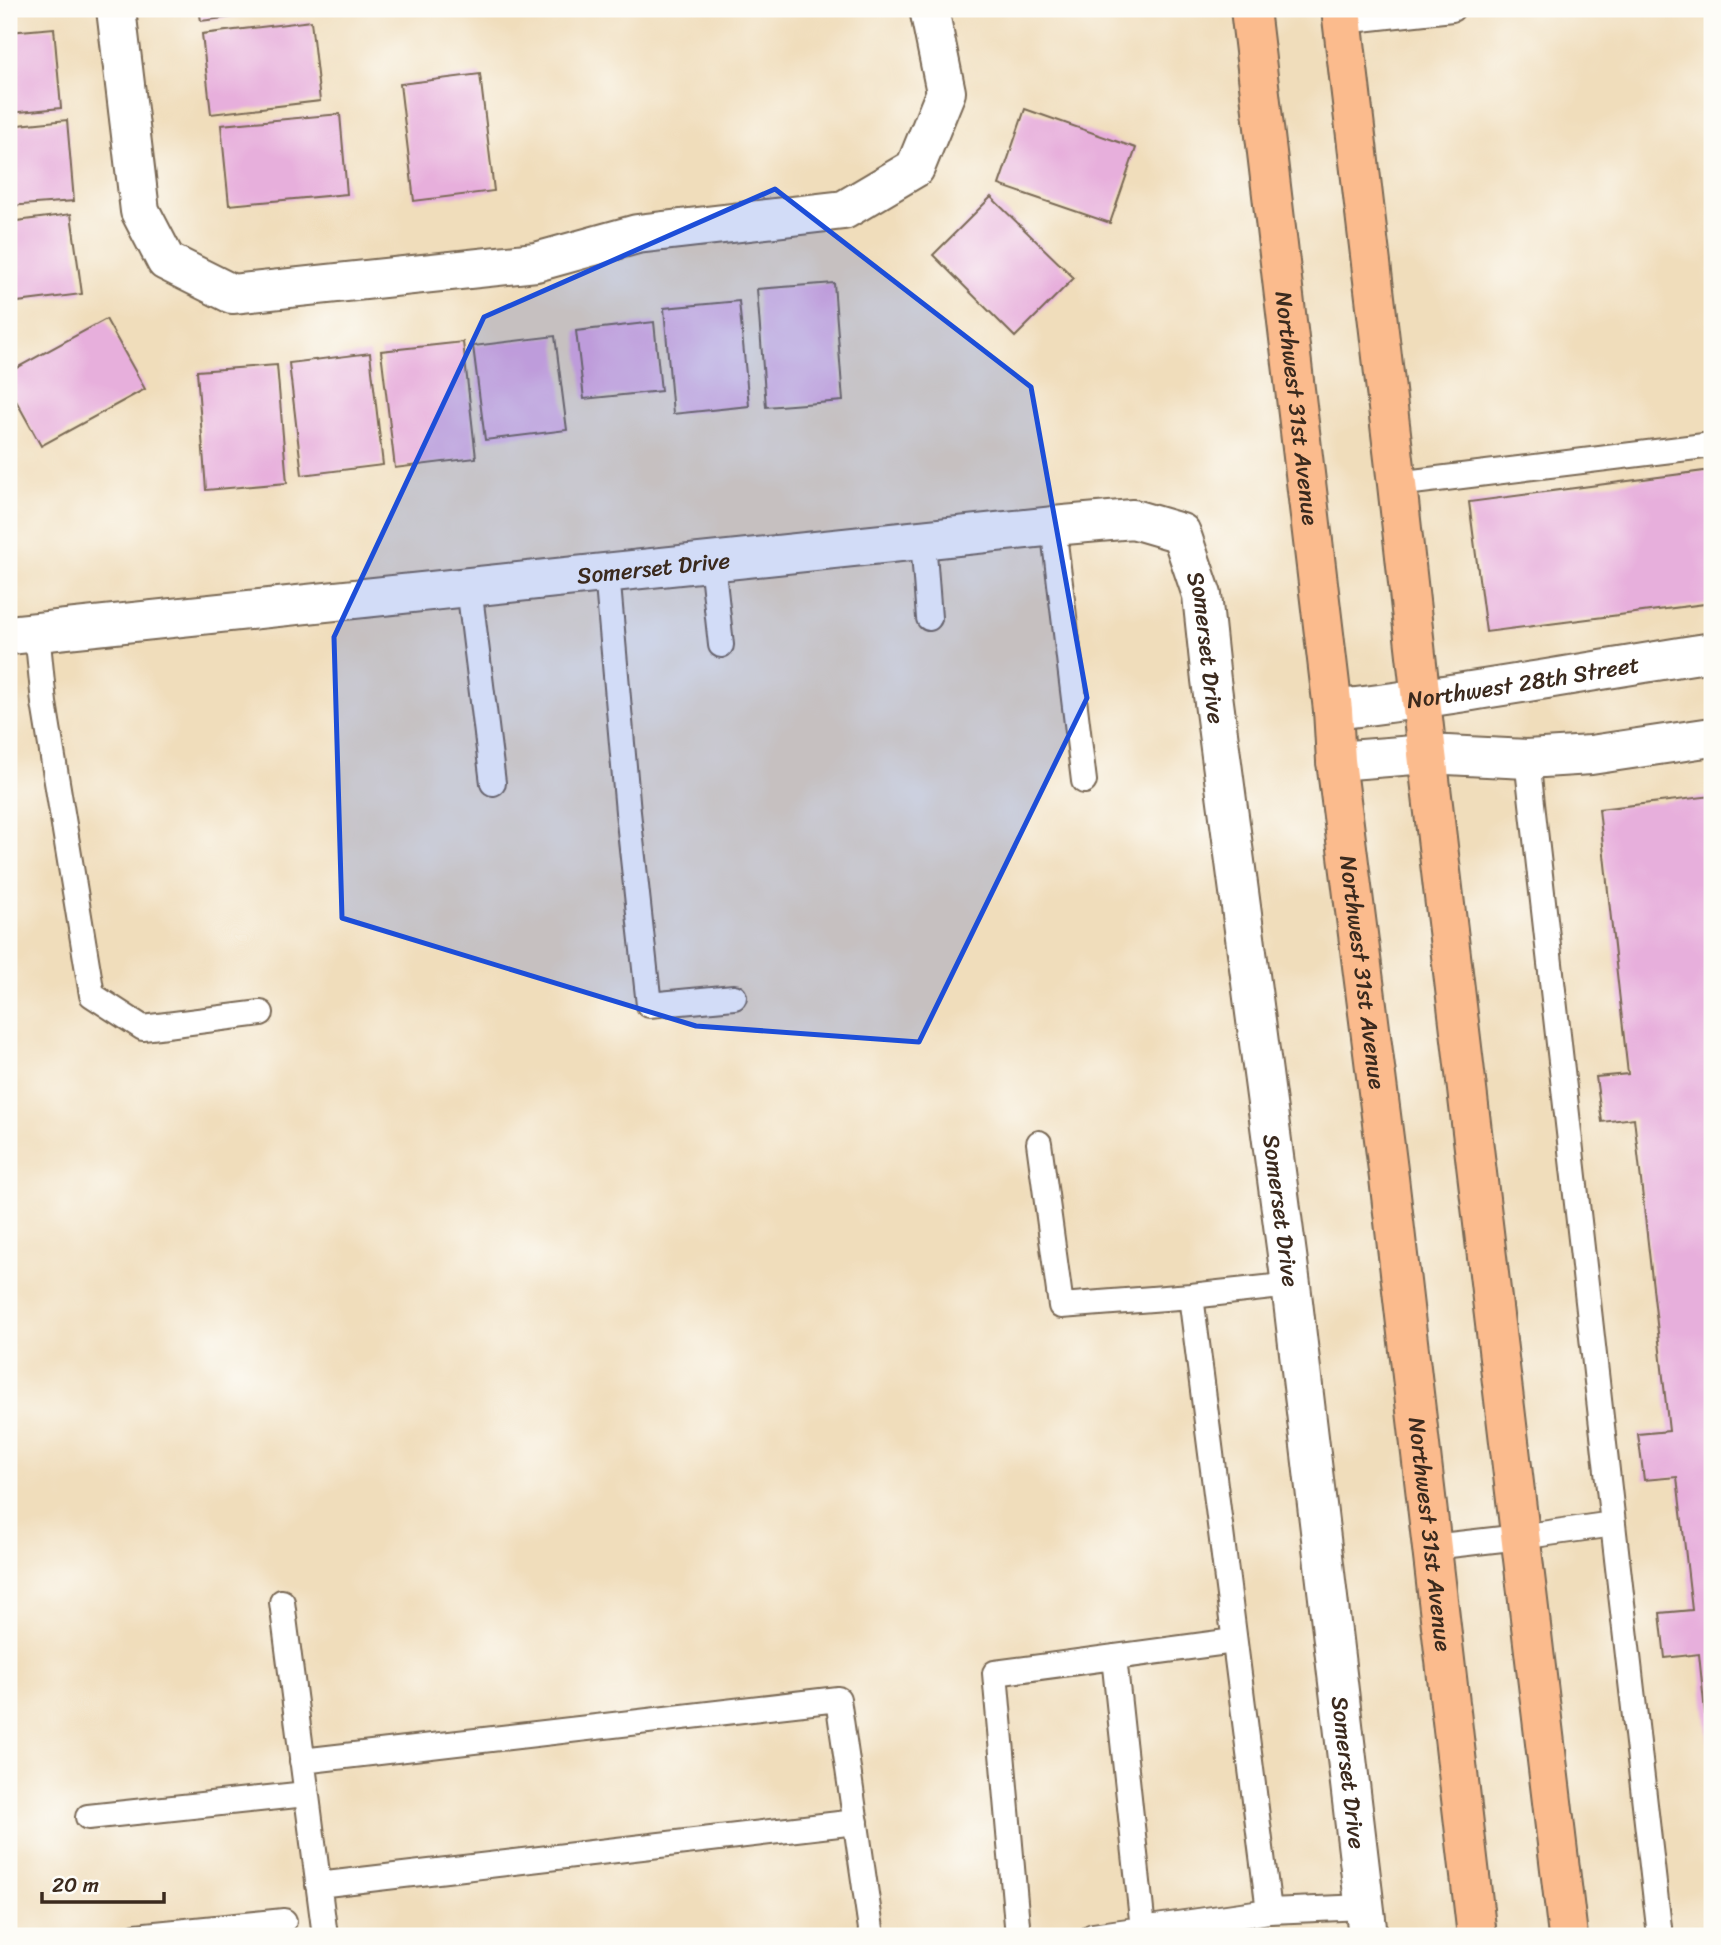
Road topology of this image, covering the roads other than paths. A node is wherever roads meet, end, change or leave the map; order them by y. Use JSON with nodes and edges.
{"nodes":[{"id":1,"x":116,"y":9,"type":"edge"},
{"id":2,"x":929,"y":9,"type":"edge"},
{"id":3,"x":1250,"y":9,"type":"edge"},
{"id":4,"x":1452,"y":9,"type":"edge"},
{"id":5,"x":1342,"y":15,"type":"edge"},
{"id":6,"x":1712,"y":445,"type":"edge"},
{"id":7,"x":1397,"y":484,"type":"junction"},
{"id":8,"x":1053,"y":527,"type":"junction"},
{"id":9,"x":923,"y":540,"type":"junction"},
{"id":10,"x":712,"y":562,"type":"junction"},
{"id":11,"x":607,"y":573,"type":"junction"},
{"id":12,"x":468,"y":587,"type":"junction"},
{"id":13,"x":929,"y":618,"type":"dead end"},
{"id":14,"x":23,"y":633,"type":"edge"},
{"id":15,"x":721,"y":645,"type":"dead end"},
{"id":16,"x":1712,"y":652,"type":"edge"},
{"id":17,"x":1422,"y":699,"type":"junction"},
{"id":18,"x":1333,"y":710,"type":"junction"},
{"id":19,"x":1712,"y":737,"type":"edge"},
{"id":20,"x":1427,"y":754,"type":"junction"},
{"id":21,"x":1527,"y":759,"type":"junction"},
{"id":22,"x":1336,"y":761,"type":"junction"},
{"id":23,"x":1084,"y":781,"type":"dead end"},
{"id":24,"x":493,"y":783,"type":"dead end"},
{"id":25,"x":734,"y":997,"type":"dead end"},
{"id":26,"x":261,"y":1013,"type":"dead end"},
{"id":27,"x":1039,"y":1143,"type":"dead end"},
{"id":28,"x":1291,"y":1285,"type":"junction"},
{"id":29,"x":1191,"y":1296,"type":"junction"},
{"id":30,"x":1613,"y":1524,"type":"junction"},
{"id":31,"x":1520,"y":1537,"type":"junction"},
{"id":32,"x":1432,"y":1546,"type":"junction"},
{"id":33,"x":282,"y":1602,"type":"dead end"},
{"id":34,"x":1234,"y":1641,"type":"junction"},
{"id":35,"x":1114,"y":1657,"type":"junction"},
{"id":36,"x":302,"y":1760,"type":"junction"},
{"id":37,"x":306,"y":1794,"type":"junction"},
{"id":38,"x":88,"y":1817,"type":"dead end"},
{"id":39,"x":856,"y":1822,"type":"junction"},
{"id":40,"x":318,"y":1885,"type":"junction"},
{"id":41,"x":1269,"y":1911,"type":"junction"},
{"id":42,"x":284,"y":1921,"type":"dead end"},
{"id":43,"x":1366,"y":1922,"type":"edge"},
{"id":44,"x":1143,"y":1929,"type":"junction"},
{"id":45,"x":136,"y":1936,"type":"edge"},
{"id":46,"x":325,"y":1936,"type":"edge"},
{"id":47,"x":872,"y":1936,"type":"edge"},
{"id":48,"x":1018,"y":1936,"type":"edge"},
{"id":49,"x":1093,"y":1936,"type":"edge"},
{"id":50,"x":1477,"y":1936,"type":"edge"},
{"id":51,"x":1568,"y":1936,"type":"edge"},
{"id":52,"x":1660,"y":1936,"type":"edge"}],
"edges":[{"from":1,"to":2,"type":"street"},
{"from":3,"to":18,"type":"main road","name":"Northwest 31st Avenue"},
{"from":4,"to":5,"type":"lane"},
{"from":5,"to":7,"type":"main road"},
{"from":6,"to":7,"type":"lane"},
{"from":7,"to":17,"type":"main road"},
{"from":8,"to":9,"type":"street","name":"Somerset Drive"},
{"from":8,"to":23,"type":"lane"},
{"from":8,"to":28,"type":"street","name":"Somerset Drive"},
{"from":9,"to":10,"type":"street","name":"Somerset Drive"},
{"from":9,"to":13,"type":"lane"},
{"from":10,"to":11,"type":"street","name":"Somerset Drive"},
{"from":10,"to":15,"type":"lane"},
{"from":11,"to":12,"type":"street","name":"Somerset Drive"},
{"from":11,"to":25,"type":"lane"},
{"from":12,"to":14,"type":"street","name":"Somerset Drive"},
{"from":12,"to":24,"type":"lane"},
{"from":14,"to":26,"type":"lane"},
{"from":16,"to":17,"type":"street","name":"Northwest 28th Street"},
{"from":17,"to":18,"type":"street","name":"Northwest 28th Street"},
{"from":17,"to":20,"type":"main road"},
{"from":18,"to":22,"type":"main road","name":"Northwest 31st Avenue"},
{"from":19,"to":21,"type":"street"},
{"from":20,"to":21,"type":"street"},
{"from":20,"to":22,"type":"street"},
{"from":20,"to":31,"type":"main road"},
{"from":21,"to":30,"type":"lane"},
{"from":22,"to":32,"type":"main road","name":"Northwest 31st Avenue"},
{"from":27,"to":29,"type":"lane"},
{"from":28,"to":29,"type":"lane"},
{"from":28,"to":43,"type":"street","name":"Somerset Drive"},
{"from":29,"to":34,"type":"lane"},
{"from":30,"to":31,"type":"lane"},
{"from":30,"to":52,"type":"lane"},
{"from":31,"to":32,"type":"lane"},
{"from":31,"to":51,"type":"main road"},
{"from":32,"to":50,"type":"main road","name":"Northwest 31st Avenue"},
{"from":33,"to":36,"type":"lane"},
{"from":34,"to":35,"type":"lane"},
{"from":34,"to":41,"type":"lane"},
{"from":35,"to":44,"type":"lane"},
{"from":35,"to":48,"type":"lane"},
{"from":36,"to":37,"type":"lane"},
{"from":36,"to":39,"type":"lane"},
{"from":37,"to":38,"type":"lane"},
{"from":37,"to":40,"type":"lane"},
{"from":39,"to":40,"type":"lane"},
{"from":39,"to":47,"type":"lane"},
{"from":40,"to":46,"type":"lane"},
{"from":41,"to":43,"type":"lane"},
{"from":41,"to":44,"type":"lane"},
{"from":42,"to":45,"type":"lane"},
{"from":44,"to":49,"type":"lane"}]}
